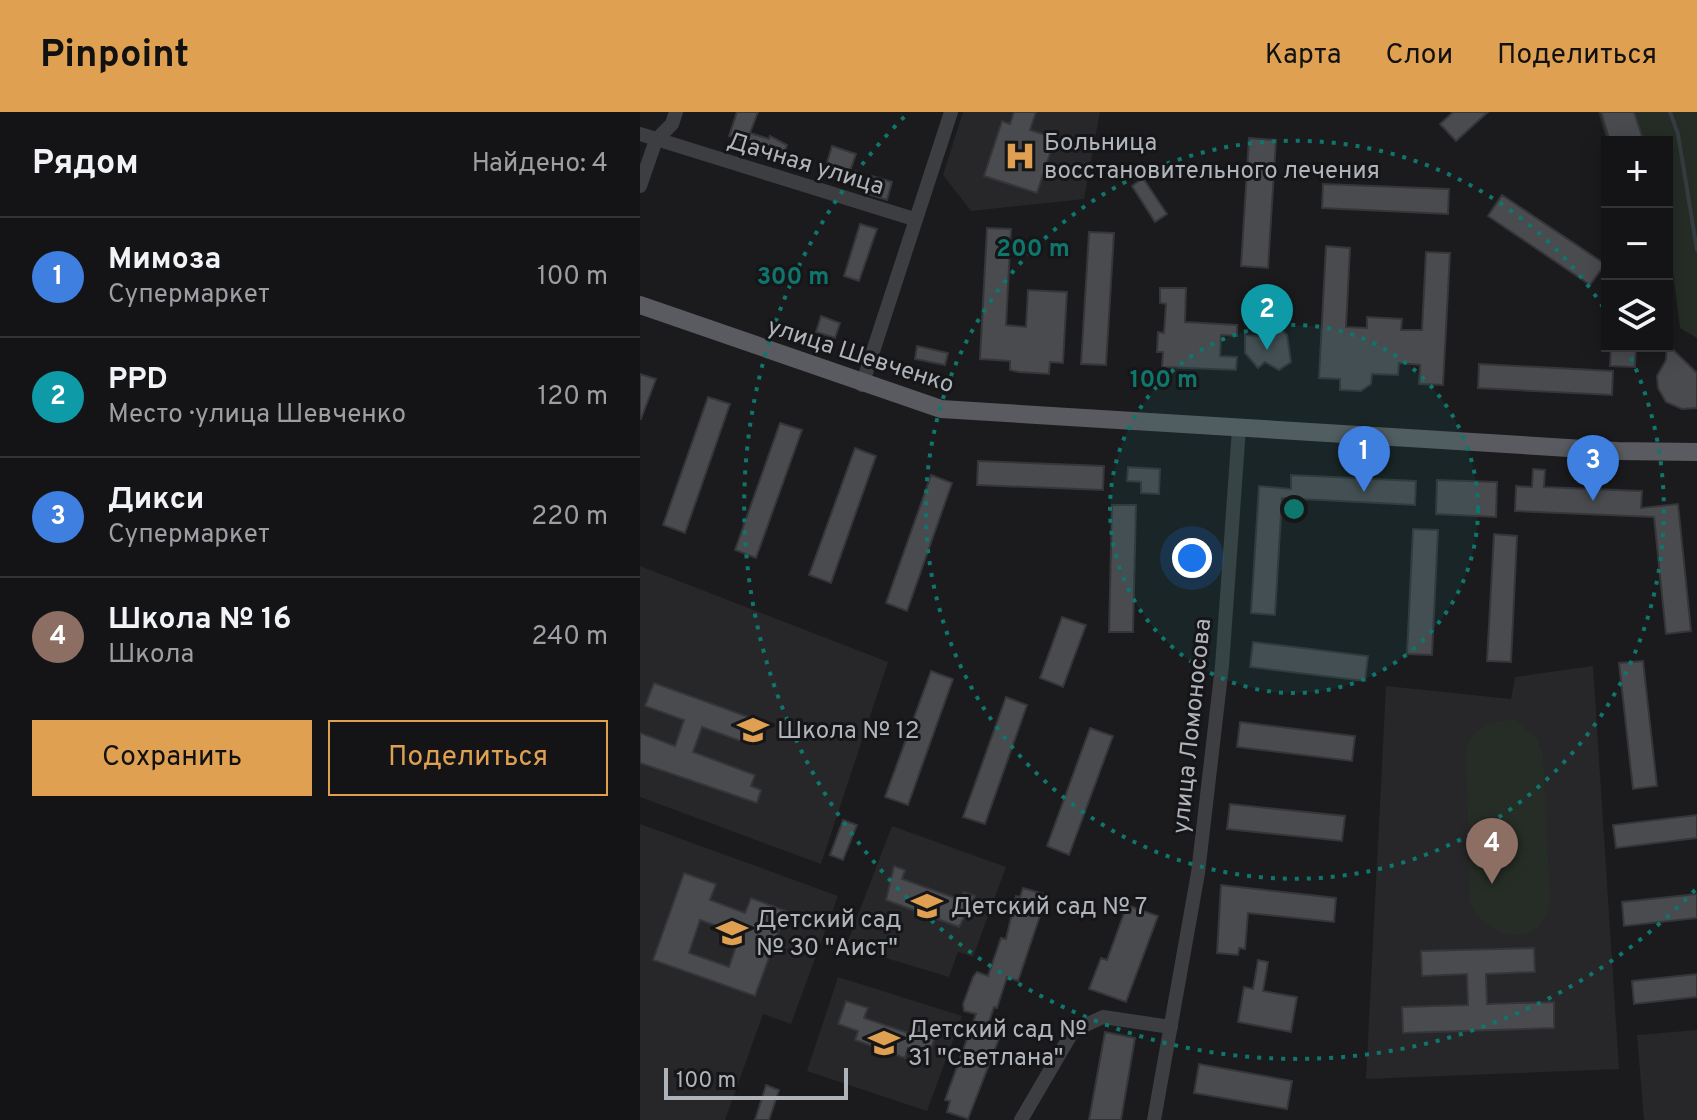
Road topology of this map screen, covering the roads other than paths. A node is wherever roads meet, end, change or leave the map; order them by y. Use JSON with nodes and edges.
{"nodes":[{"id":1,"x":676,"y":112,"type":"edge"},
{"id":2,"x":951,"y":112,"type":"edge"},
{"id":3,"x":640,"y":134,"type":"edge"},
{"id":4,"x":656,"y":140,"type":"junction"},
{"id":5,"x":640,"y":186,"type":"edge"},
{"id":6,"x":914,"y":219,"type":"junction"},
{"id":7,"x":640,"y":305,"type":"edge"},
{"id":8,"x":862,"y":385,"type":"junction"},
{"id":9,"x":1239,"y":428,"type":"junction"},
{"id":10,"x":1697,"y":452,"type":"edge"},
{"id":11,"x":1171,"y":1027,"type":"junction"},
{"id":12,"x":1021,"y":1120,"type":"edge"},
{"id":13,"x":1154,"y":1120,"type":"edge"}],
"edges":[{"from":1,"to":4,"type":"street"},
{"from":2,"to":6,"type":"street"},
{"from":3,"to":4,"type":"street","name":"Дачная улица"},
{"from":4,"to":5,"type":"street"},
{"from":4,"to":6,"type":"street","name":"Дачная улица"},
{"from":6,"to":8,"type":"street"},
{"from":7,"to":8,"type":"main road","name":"улица Шевченко"},
{"from":8,"to":9,"type":"main road","name":"улица Шевченко"},
{"from":9,"to":10,"type":"main road","name":"улица Шевченко"},
{"from":9,"to":11,"type":"street","name":"улица Ломоносова"},
{"from":11,"to":12,"type":"street"},
{"from":11,"to":13,"type":"street","name":"улица Ломоносова"}]}
